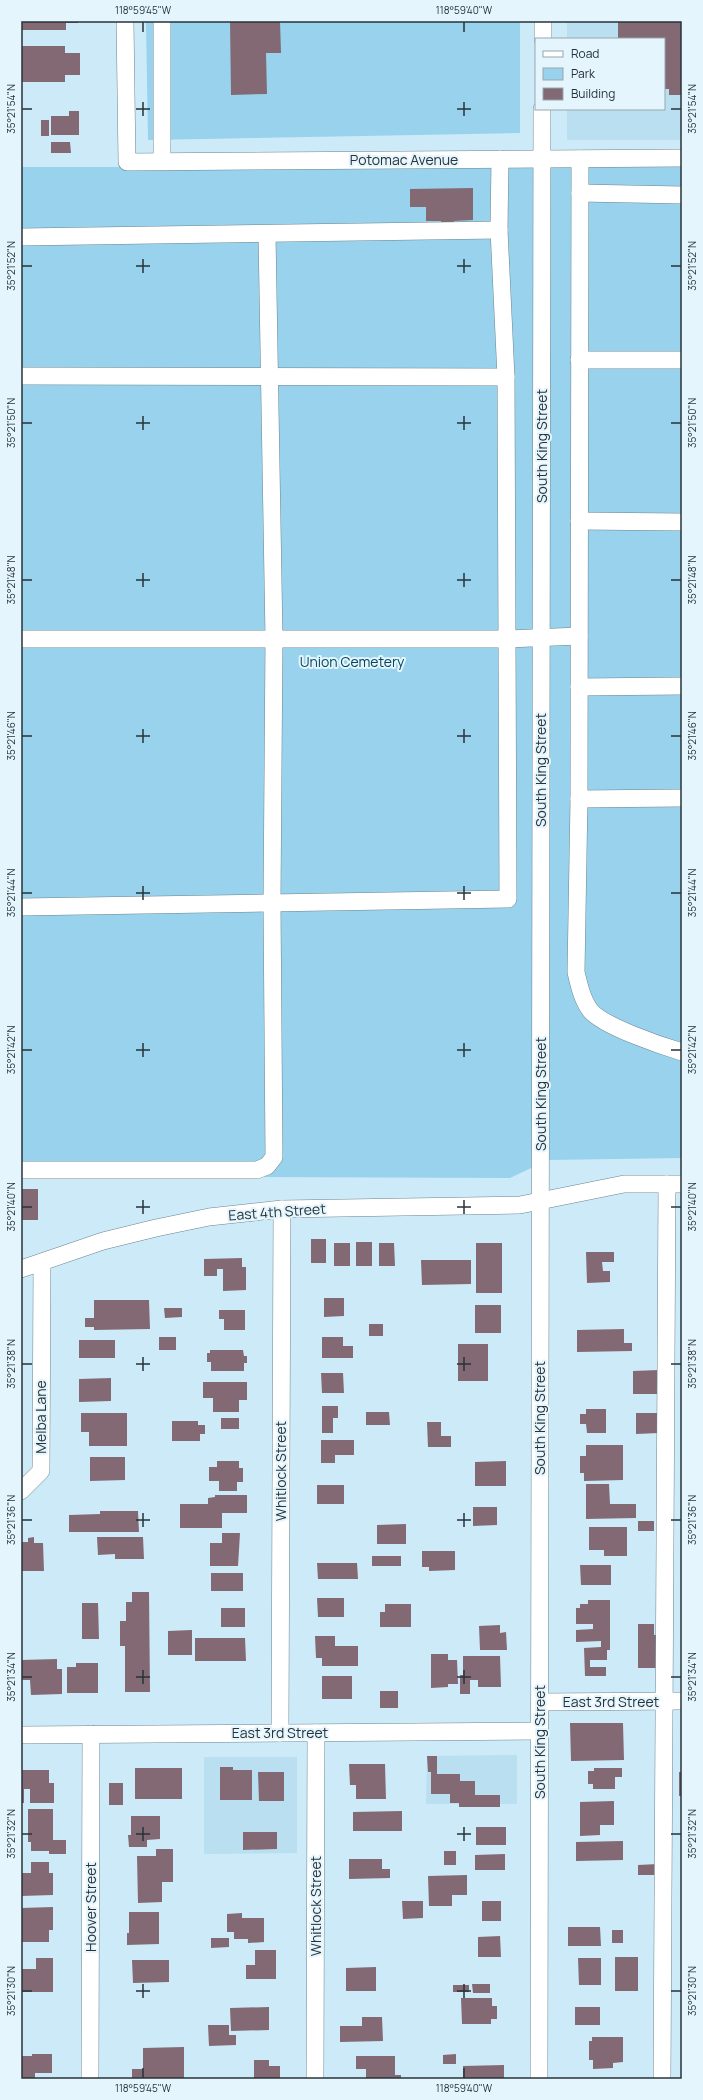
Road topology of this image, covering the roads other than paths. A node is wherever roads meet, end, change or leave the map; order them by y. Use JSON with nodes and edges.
{"nodes":[{"id":1,"x":125,"y":21,"type":"edge"},
{"id":2,"x":162,"y":21,"type":"edge"},
{"id":3,"x":543,"y":21,"type":"edge"},
{"id":4,"x":543,"y":38,"type":"edge"},
{"id":5,"x":542,"y":110,"type":"edge"},
{"id":6,"x":682,"y":158,"type":"edge"},
{"id":7,"x":500,"y":159,"type":"junction"},
{"id":8,"x":542,"y":159,"type":"junction"},
{"id":9,"x":580,"y":159,"type":"junction"},
{"id":10,"x":162,"y":161,"type":"junction"},
{"id":11,"x":580,"y":193,"type":"junction"},
{"id":12,"x":682,"y":195,"type":"edge"},
{"id":13,"x":499,"y":230,"type":"junction"},
{"id":14,"x":267,"y":234,"type":"junction"},
{"id":15,"x":21,"y":237,"type":"edge"},
{"id":16,"x":579,"y":360,"type":"junction"},
{"id":17,"x":682,"y":360,"type":"edge"},
{"id":18,"x":21,"y":376,"type":"edge"},
{"id":19,"x":268,"y":377,"type":"junction"},
{"id":20,"x":506,"y":377,"type":"junction"},
{"id":21,"x":579,"y":521,"type":"junction"},
{"id":22,"x":682,"y":522,"type":"edge"},
{"id":23,"x":579,"y":636,"type":"junction"},
{"id":24,"x":274,"y":638,"type":"junction"},
{"id":25,"x":541,"y":638,"type":"junction"},
{"id":26,"x":21,"y":639,"type":"edge"},
{"id":27,"x":506,"y":639,"type":"junction"},
{"id":28,"x":682,"y":686,"type":"edge"},
{"id":29,"x":579,"y":687,"type":"junction"},
{"id":30,"x":682,"y":798,"type":"edge"},
{"id":31,"x":579,"y":799,"type":"junction"},
{"id":32,"x":272,"y":903,"type":"junction"},
{"id":33,"x":21,"y":907,"type":"edge"},
{"id":34,"x":682,"y":1052,"type":"edge"},
{"id":35,"x":21,"y":1170,"type":"edge"},
{"id":36,"x":674,"y":1184,"type":"edge"},
{"id":37,"x":541,"y":1200,"type":"junction"},
{"id":38,"x":282,"y":1209,"type":"junction"},
{"id":39,"x":42,"y":1263,"type":"junction"},
{"id":40,"x":21,"y":1269,"type":"edge"},
{"id":41,"x":21,"y":1490,"type":"edge"},
{"id":42,"x":682,"y":1701,"type":"edge"},
{"id":43,"x":540,"y":1702,"type":"junction"},
{"id":44,"x":664,"y":1702,"type":"junction"},
{"id":45,"x":540,"y":1731,"type":"junction"},
{"id":46,"x":280,"y":1733,"type":"junction"},
{"id":47,"x":316,"y":1733,"type":"junction"},
{"id":48,"x":92,"y":1734,"type":"junction"},
{"id":49,"x":21,"y":1735,"type":"edge"},
{"id":50,"x":90,"y":2079,"type":"edge"},
{"id":51,"x":315,"y":2079,"type":"edge"},
{"id":52,"x":539,"y":2079,"type":"edge"},
{"id":53,"x":662,"y":2079,"type":"edge"}],
"edges":[{"from":1,"to":10,"type":"street","name":"Potomac Avenue"},
{"from":2,"to":10,"type":"street"},
{"from":3,"to":4,"type":"street"},
{"from":5,"to":8,"type":"street","name":"South King Street"},
{"from":6,"to":9,"type":"street","name":"Potomac Avenue"},
{"from":7,"to":8,"type":"street","name":"Potomac Avenue"},
{"from":7,"to":10,"type":"street","name":"Potomac Avenue"},
{"from":7,"to":13,"type":"street"},
{"from":8,"to":9,"type":"street","name":"Potomac Avenue"},
{"from":8,"to":25,"type":"street","name":"South King Street"},
{"from":9,"to":11,"type":"street"},
{"from":11,"to":12,"type":"street"},
{"from":11,"to":16,"type":"street"},
{"from":13,"to":14,"type":"street"},
{"from":13,"to":20,"type":"street"},
{"from":14,"to":15,"type":"street"},
{"from":14,"to":19,"type":"street"},
{"from":16,"to":17,"type":"street"},
{"from":16,"to":21,"type":"street"},
{"from":18,"to":19,"type":"street"},
{"from":19,"to":20,"type":"street"},
{"from":19,"to":24,"type":"street"},
{"from":20,"to":27,"type":"street"},
{"from":21,"to":22,"type":"street"},
{"from":21,"to":23,"type":"street"},
{"from":23,"to":25,"type":"street"},
{"from":23,"to":29,"type":"street"},
{"from":24,"to":26,"type":"street"},
{"from":24,"to":27,"type":"street"},
{"from":24,"to":32,"type":"street"},
{"from":25,"to":27,"type":"street"},
{"from":25,"to":37,"type":"street","name":"South King Street"},
{"from":27,"to":32,"type":"street"},
{"from":28,"to":29,"type":"street"},
{"from":29,"to":31,"type":"street"},
{"from":30,"to":31,"type":"street"},
{"from":31,"to":34,"type":"street"},
{"from":32,"to":33,"type":"street"},
{"from":32,"to":35,"type":"street"},
{"from":36,"to":37,"type":"street","name":"East 4th Street"},
{"from":36,"to":44,"type":"street"},
{"from":37,"to":38,"type":"street","name":"East 4th Street"},
{"from":37,"to":43,"type":"street","name":"South King Street"},
{"from":38,"to":39,"type":"street","name":"East 4th Street"},
{"from":38,"to":46,"type":"street","name":"Whitlock Street"},
{"from":39,"to":40,"type":"street","name":"East 4th Street"},
{"from":39,"to":41,"type":"street","name":"Melba Lane"},
{"from":42,"to":44,"type":"street","name":"East 3rd Street"},
{"from":43,"to":44,"type":"street","name":"East 3rd Street"},
{"from":43,"to":45,"type":"street","name":"South King Street"},
{"from":44,"to":53,"type":"street"},
{"from":45,"to":47,"type":"street","name":"East 3rd Street"},
{"from":45,"to":52,"type":"street","name":"South King Street"},
{"from":46,"to":47,"type":"street","name":"East 3rd Street"},
{"from":46,"to":48,"type":"street","name":"East 3rd Street"},
{"from":47,"to":51,"type":"street","name":"Whitlock Street"},
{"from":48,"to":49,"type":"street","name":"East 3rd Street"},
{"from":48,"to":50,"type":"street","name":"Hoover Street"}]}
